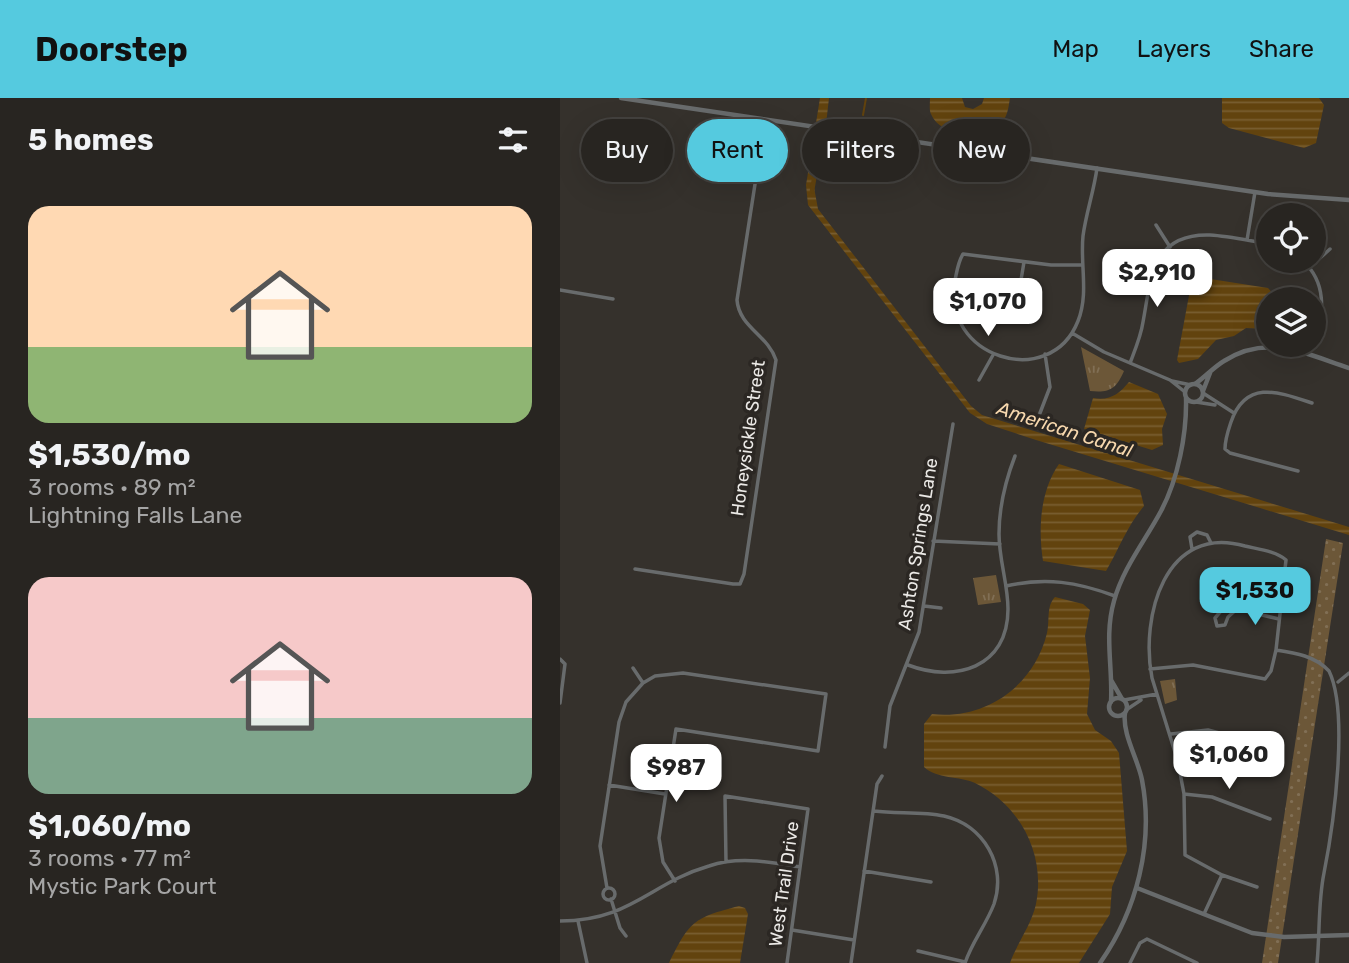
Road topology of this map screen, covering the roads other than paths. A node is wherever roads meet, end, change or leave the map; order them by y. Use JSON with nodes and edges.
{"nodes":[{"id":1,"x":621,"y":98,"type":"edge"},
{"id":2,"x":758,"y":119,"type":"edge"},
{"id":3,"x":788,"y":124,"type":"edge"},
{"id":4,"x":1097,"y":168,"type":"junction"},
{"id":5,"x":755,"y":182,"type":"edge"},
{"id":6,"x":1255,"y":192,"type":"junction"},
{"id":7,"x":1349,"y":200,"type":"edge"},
{"id":8,"x":1156,"y":225,"type":"dead end"},
{"id":9,"x":1247,"y":240,"type":"junction"},
{"id":10,"x":1256,"y":242,"type":"edge"},
{"id":11,"x":1170,"y":247,"type":"junction"},
{"id":12,"x":1330,"y":249,"type":"dead end"},
{"id":13,"x":1326,"y":253,"type":"edge"},
{"id":14,"x":1024,"y":262,"type":"junction"},
{"id":15,"x":1082,"y":265,"type":"junction"},
{"id":16,"x":560,"y":290,"type":"edge"},
{"id":17,"x":1019,"y":292,"type":"dead end"},
{"id":18,"x":613,"y":299,"type":"dead end"},
{"id":19,"x":1072,"y":333,"type":"junction"},
{"id":20,"x":1256,"y":347,"type":"edge"},
{"id":21,"x":1045,"y":354,"type":"junction"},
{"id":22,"x":993,"y":355,"type":"junction"},
{"id":23,"x":1320,"y":357,"type":"edge"},
{"id":24,"x":1130,"y":363,"type":"junction"},
{"id":25,"x":1349,"y":368,"type":"edge"},
{"id":26,"x":1213,"y":370,"type":"junction"},
{"id":27,"x":979,"y":380,"type":"dead end"},
{"id":28,"x":1170,"y":380,"type":"junction"},
{"id":29,"x":1193,"y":384,"type":"junction"},
{"id":30,"x":1202,"y":392,"type":"junction"},
{"id":31,"x":1185,"y":395,"type":"junction"},
{"id":32,"x":1195,"y":402,"type":"junction"},
{"id":33,"x":1312,"y":403,"type":"dead end"},
{"id":34,"x":1217,"y":405,"type":"junction"},
{"id":35,"x":1186,"y":411,"type":"junction"},
{"id":36,"x":1040,"y":413,"type":"dead end"},
{"id":37,"x":1234,"y":414,"type":"junction"},
{"id":38,"x":953,"y":424,"type":"dead end"},
{"id":39,"x":1015,"y":456,"type":"dead end"},
{"id":40,"x":1298,"y":471,"type":"dead end"},
{"id":41,"x":933,"y":541,"type":"junction"},
{"id":42,"x":1210,"y":543,"type":"junction"},
{"id":43,"x":1000,"y":544,"type":"junction"},
{"id":44,"x":1192,"y":550,"type":"junction"},
{"id":45,"x":635,"y":569,"type":"dead end"},
{"id":46,"x":1006,"y":586,"type":"junction"},
{"id":47,"x":1115,"y":596,"type":"junction"},
{"id":48,"x":924,"y":606,"type":"junction"},
{"id":49,"x":941,"y":608,"type":"dead end"},
{"id":50,"x":1237,"y":609,"type":"junction"},
{"id":51,"x":1279,"y":619,"type":"junction"},
{"id":52,"x":1276,"y":650,"type":"junction"},
{"id":53,"x":562,"y":660,"type":"edge"},
{"id":54,"x":907,"y":665,"type":"junction"},
{"id":55,"x":633,"y":668,"type":"dead end"},
{"id":56,"x":1150,"y":669,"type":"junction"},
{"id":57,"x":1349,"y":673,"type":"edge"},
{"id":58,"x":1110,"y":676,"type":"junction"},
{"id":59,"x":1338,"y":682,"type":"junction"},
{"id":60,"x":643,"y":683,"type":"junction"},
{"id":61,"x":1157,"y":694,"type":"junction"},
{"id":62,"x":1141,"y":699,"type":"junction"},
{"id":63,"x":1344,"y":699,"type":"dead end"},
{"id":64,"x":1123,"y":700,"type":"junction"},
{"id":65,"x":1111,"y":702,"type":"junction"},
{"id":66,"x":560,"y":703,"type":"edge"},
{"id":67,"x":1126,"y":712,"type":"junction"},
{"id":68,"x":1114,"y":715,"type":"junction"},
{"id":69,"x":1128,"y":732,"type":"junction"},
{"id":70,"x":1171,"y":734,"type":"junction"},
{"id":71,"x":885,"y":747,"type":"dead end"},
{"id":72,"x":1280,"y":749,"type":"dead end"},
{"id":73,"x":1345,"y":760,"type":"dead end"},
{"id":74,"x":882,"y":776,"type":"dead end"},
{"id":75,"x":609,"y":785,"type":"junction"},
{"id":76,"x":665,"y":794,"type":"junction"},
{"id":77,"x":1184,"y":794,"type":"junction"},
{"id":78,"x":874,"y":811,"type":"junction"},
{"id":79,"x":1270,"y":819,"type":"dead end"},
{"id":80,"x":726,"y":862,"type":"junction"},
{"id":81,"x":801,"y":867,"type":"junction"},
{"id":82,"x":864,"y":871,"type":"junction"},
{"id":83,"x":1222,"y":875,"type":"junction"},
{"id":84,"x":675,"y":881,"type":"junction"},
{"id":85,"x":931,"y":881,"type":"dead end"},
{"id":86,"x":1257,"y":887,"type":"dead end"},
{"id":87,"x":607,"y":888,"type":"junction"},
{"id":88,"x":1137,"y":888,"type":"junction"},
{"id":89,"x":611,"y":899,"type":"junction"},
{"id":90,"x":615,"y":914,"type":"junction"},
{"id":91,"x":1204,"y":915,"type":"junction"},
{"id":92,"x":560,"y":921,"type":"edge"},
{"id":93,"x":578,"y":921,"type":"junction"},
{"id":94,"x":792,"y":930,"type":"junction"},
{"id":95,"x":1319,"y":935,"type":"junction"},
{"id":96,"x":1349,"y":935,"type":"edge"},
{"id":97,"x":626,"y":936,"type":"dead end"},
{"id":98,"x":854,"y":940,"type":"junction"},
{"id":99,"x":918,"y":951,"type":"dead end"},
{"id":100,"x":965,"y":962,"type":"edge"},
{"id":101,"x":587,"y":963,"type":"edge"},
{"id":102,"x":787,"y":963,"type":"edge"},
{"id":103,"x":851,"y":963,"type":"edge"},
{"id":104,"x":1100,"y":963,"type":"edge"},
{"id":105,"x":1130,"y":963,"type":"edge"},
{"id":106,"x":1197,"y":963,"type":"edge"},
{"id":107,"x":1317,"y":963,"type":"edge"}],
"edges":[{"from":1,"to":2,"type":"street"},
{"from":3,"to":4,"type":"street"},
{"from":4,"to":6,"type":"street"},
{"from":4,"to":15,"type":"street"},
{"from":5,"to":45,"type":"street","name":"Honeysickle Street"},
{"from":6,"to":7,"type":"street"},
{"from":6,"to":9,"type":"street"},
{"from":8,"to":11,"type":"street"},
{"from":9,"to":10,"type":"street"},
{"from":9,"to":11,"type":"street"},
{"from":11,"to":24,"type":"street"},
{"from":12,"to":13,"type":"street"},
{"from":14,"to":15,"type":"street"},
{"from":14,"to":17,"type":"street"},
{"from":14,"to":22,"type":"street"},
{"from":15,"to":19,"type":"street"},
{"from":16,"to":18,"type":"street"},
{"from":19,"to":21,"type":"street"},
{"from":19,"to":24,"type":"street"},
{"from":20,"to":26,"type":"street"},
{"from":21,"to":22,"type":"street"},
{"from":21,"to":36,"type":"street"},
{"from":22,"to":27,"type":"street"},
{"from":23,"to":25,"type":"street"},
{"from":24,"to":28,"type":"street"},
{"from":26,"to":29,"type":"street"},
{"from":26,"to":30,"type":"street"},
{"from":28,"to":29,"type":"street"},
{"from":28,"to":31,"type":"street"},
{"from":29,"to":30,"type":"street"},
{"from":29,"to":31,"type":"street"},
{"from":30,"to":32,"type":"street"},
{"from":30,"to":34,"type":"street"},
{"from":31,"to":32,"type":"street"},
{"from":31,"to":35,"type":"street"},
{"from":32,"to":34,"type":"street"},
{"from":32,"to":35,"type":"street"},
{"from":33,"to":37,"type":"street"},
{"from":34,"to":37,"type":"street"},
{"from":35,"to":47,"type":"street"},
{"from":37,"to":40,"type":"street"},
{"from":38,"to":41,"type":"street","name":"Ashton Springs Lane"},
{"from":39,"to":43,"type":"street"},
{"from":41,"to":43,"type":"street"},
{"from":41,"to":48,"type":"street","name":"Ashton Springs Lane"},
{"from":42,"to":44,"type":"street"},
{"from":42,"to":44,"type":"street"},
{"from":42,"to":51,"type":"street"},
{"from":43,"to":46,"type":"street"},
{"from":44,"to":56,"type":"street"},
{"from":46,"to":47,"type":"street"},
{"from":46,"to":54,"type":"street"},
{"from":47,"to":58,"type":"street"},
{"from":48,"to":49,"type":"street"},
{"from":48,"to":54,"type":"street","name":"Ashton Springs Lane"},
{"from":50,"to":50,"type":"street"},
{"from":50,"to":51,"type":"street"},
{"from":51,"to":52,"type":"street"},
{"from":52,"to":56,"type":"street"},
{"from":52,"to":59,"type":"street"},
{"from":53,"to":66,"type":"street"},
{"from":54,"to":71,"type":"street","name":"Ashton Springs Lane"},
{"from":55,"to":60,"type":"street"},
{"from":56,"to":61,"type":"street"},
{"from":57,"to":59,"type":"street"},
{"from":58,"to":64,"type":"street"},
{"from":58,"to":65,"type":"street"},
{"from":59,"to":63,"type":"street"},
{"from":60,"to":75,"type":"street"},
{"from":60,"to":76,"type":"street"},
{"from":61,"to":62,"type":"street"},
{"from":61,"to":70,"type":"street"},
{"from":62,"to":64,"type":"street"},
{"from":62,"to":67,"type":"street"},
{"from":64,"to":65,"type":"street"},
{"from":64,"to":67,"type":"street"},
{"from":65,"to":68,"type":"street"},
{"from":67,"to":68,"type":"street"},
{"from":67,"to":69,"type":"street"},
{"from":68,"to":69,"type":"street"},
{"from":69,"to":88,"type":"street"},
{"from":70,"to":72,"type":"street"},
{"from":70,"to":77,"type":"street"},
{"from":73,"to":95,"type":"street"},
{"from":74,"to":78,"type":"street"},
{"from":75,"to":76,"type":"street"},
{"from":75,"to":87,"type":"street"},
{"from":76,"to":84,"type":"street"},
{"from":77,"to":79,"type":"street"},
{"from":77,"to":83,"type":"street"},
{"from":78,"to":82,"type":"street"},
{"from":78,"to":100,"type":"street"},
{"from":80,"to":81,"type":"street"},
{"from":80,"to":81,"type":"street","name":"West Trail Drive"},
{"from":80,"to":84,"type":"street"},
{"from":81,"to":94,"type":"street","name":"West Trail Drive"},
{"from":82,"to":85,"type":"street"},
{"from":82,"to":98,"type":"street"},
{"from":83,"to":86,"type":"street"},
{"from":83,"to":91,"type":"street"},
{"from":84,"to":90,"type":"street"},
{"from":87,"to":89,"type":"street"},
{"from":87,"to":89,"type":"street"},
{"from":88,"to":91,"type":"street"},
{"from":88,"to":104,"type":"street"},
{"from":89,"to":90,"type":"street"},
{"from":90,"to":93,"type":"street"},
{"from":90,"to":97,"type":"street"},
{"from":91,"to":95,"type":"street"},
{"from":92,"to":93,"type":"street"},
{"from":93,"to":101,"type":"street"},
{"from":94,"to":98,"type":"street"},
{"from":94,"to":102,"type":"street","name":"West Trail Drive"},
{"from":95,"to":96,"type":"street"},
{"from":95,"to":107,"type":"street"},
{"from":98,"to":103,"type":"street"},
{"from":99,"to":100,"type":"street"},
{"from":105,"to":106,"type":"street"}]}
